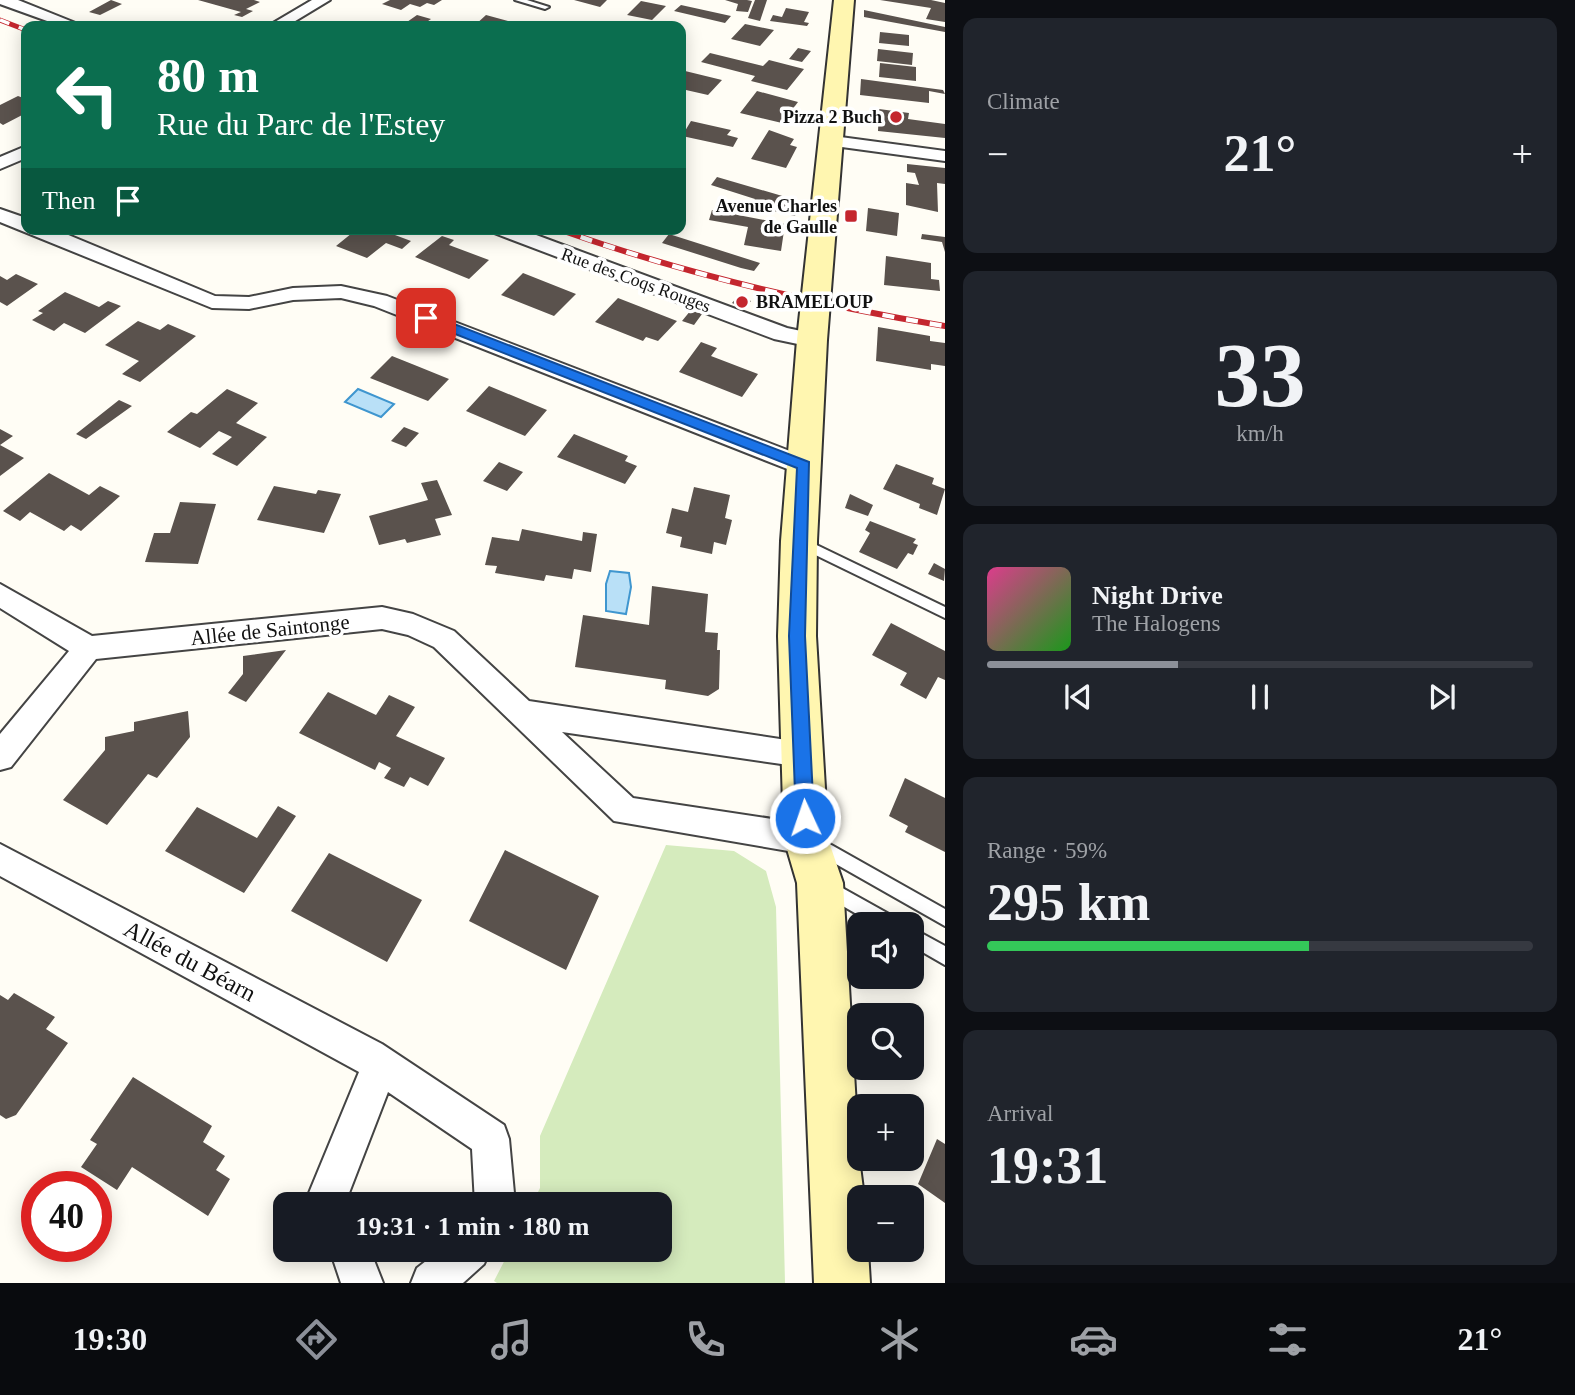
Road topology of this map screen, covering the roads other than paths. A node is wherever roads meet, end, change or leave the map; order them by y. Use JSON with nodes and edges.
{"nodes":[{"id":1,"x":4,"y":0,"type":"edge"},
{"id":2,"x":323,"y":0,"type":"edge"},
{"id":3,"x":519,"y":0,"type":"edge"},
{"id":4,"x":844,"y":0,"type":"edge"},
{"id":5,"x":545,"y":7,"type":"dead end"},
{"id":6,"x":61,"y":21,"type":"edge"},
{"id":7,"x":285,"y":21,"type":"edge"},
{"id":8,"x":833,"y":141,"type":"junction"},
{"id":9,"x":21,"y":154,"type":"edge"},
{"id":10,"x":945,"y":156,"type":"edge"},
{"id":11,"x":0,"y":164,"type":"edge"},
{"id":12,"x":0,"y":215,"type":"edge"},
{"id":13,"x":21,"y":223,"type":"edge"},
{"id":14,"x":50,"y":235,"type":"edge"},
{"id":15,"x":517,"y":235,"type":"edge"},
{"id":16,"x":812,"y":340,"type":"junction"},
{"id":17,"x":804,"y":466,"type":"junction"},
{"id":18,"x":799,"y":541,"type":"junction"},
{"id":19,"x":0,"y":595,"type":"edge"},
{"id":20,"x":945,"y":613,"type":"edge"},
{"id":21,"x":88,"y":648,"type":"junction"},
{"id":22,"x":522,"y":713,"type":"junction"},
{"id":23,"x":802,"y":754,"type":"junction"},
{"id":24,"x":0,"y":757,"type":"edge"},
{"id":25,"x":0,"y":859,"type":"edge"},
{"id":26,"x":813,"y":861,"type":"junction"},
{"id":27,"x":875,"y":912,"type":"edge"},
{"id":28,"x":945,"y":918,"type":"edge"},
{"id":29,"x":924,"y":943,"type":"edge"},
{"id":30,"x":945,"y":956,"type":"edge"},
{"id":31,"x":380,"y":1064,"type":"junction"},
{"id":32,"x":330,"y":1192,"type":"edge"},
{"id":33,"x":494,"y":1192,"type":"edge"},
{"id":34,"x":354,"y":1262,"type":"edge"},
{"id":35,"x":457,"y":1262,"type":"edge"},
{"id":36,"x":469,"y":1262,"type":"edge"},
{"id":37,"x":362,"y":1283,"type":"edge"},
{"id":38,"x":432,"y":1283,"type":"edge"},
{"id":39,"x":466,"y":1283,"type":"edge"},
{"id":40,"x":842,"y":1283,"type":"edge"}],
"edges":[{"from":1,"to":6,"type":"street"},
{"from":2,"to":7,"type":"street"},
{"from":3,"to":5,"type":"lane"},
{"from":4,"to":8,"type":"street"},
{"from":8,"to":10,"type":"street"},
{"from":8,"to":16,"type":"street"},
{"from":9,"to":11,"type":"street"},
{"from":12,"to":13,"type":"street"},
{"from":14,"to":17,"type":"street"},
{"from":15,"to":16,"type":"street","name":"Rue des Coqs Rouges"},
{"from":16,"to":17,"type":"street"},
{"from":17,"to":18,"type":"street"},
{"from":18,"to":20,"type":"lane"},
{"from":18,"to":23,"type":"street"},
{"from":19,"to":21,"type":"street"},
{"from":21,"to":22,"type":"street","name":"Allée de Saintonge"},
{"from":21,"to":24,"type":"street"},
{"from":22,"to":23,"type":"street"},
{"from":22,"to":26,"type":"street","name":"Allée de Saintonge"},
{"from":23,"to":26,"type":"street"},
{"from":25,"to":31,"type":"street","name":"Allée du Béarn"},
{"from":26,"to":27,"type":"lane"},
{"from":26,"to":28,"type":"lane"},
{"from":26,"to":40,"type":"street"},
{"from":29,"to":30,"type":"lane"},
{"from":31,"to":32,"type":"street"},
{"from":31,"to":33,"type":"street","name":"Allée du Béarn"},
{"from":34,"to":37,"type":"street"},
{"from":35,"to":38,"type":"street"},
{"from":36,"to":39,"type":"lane"}]}
